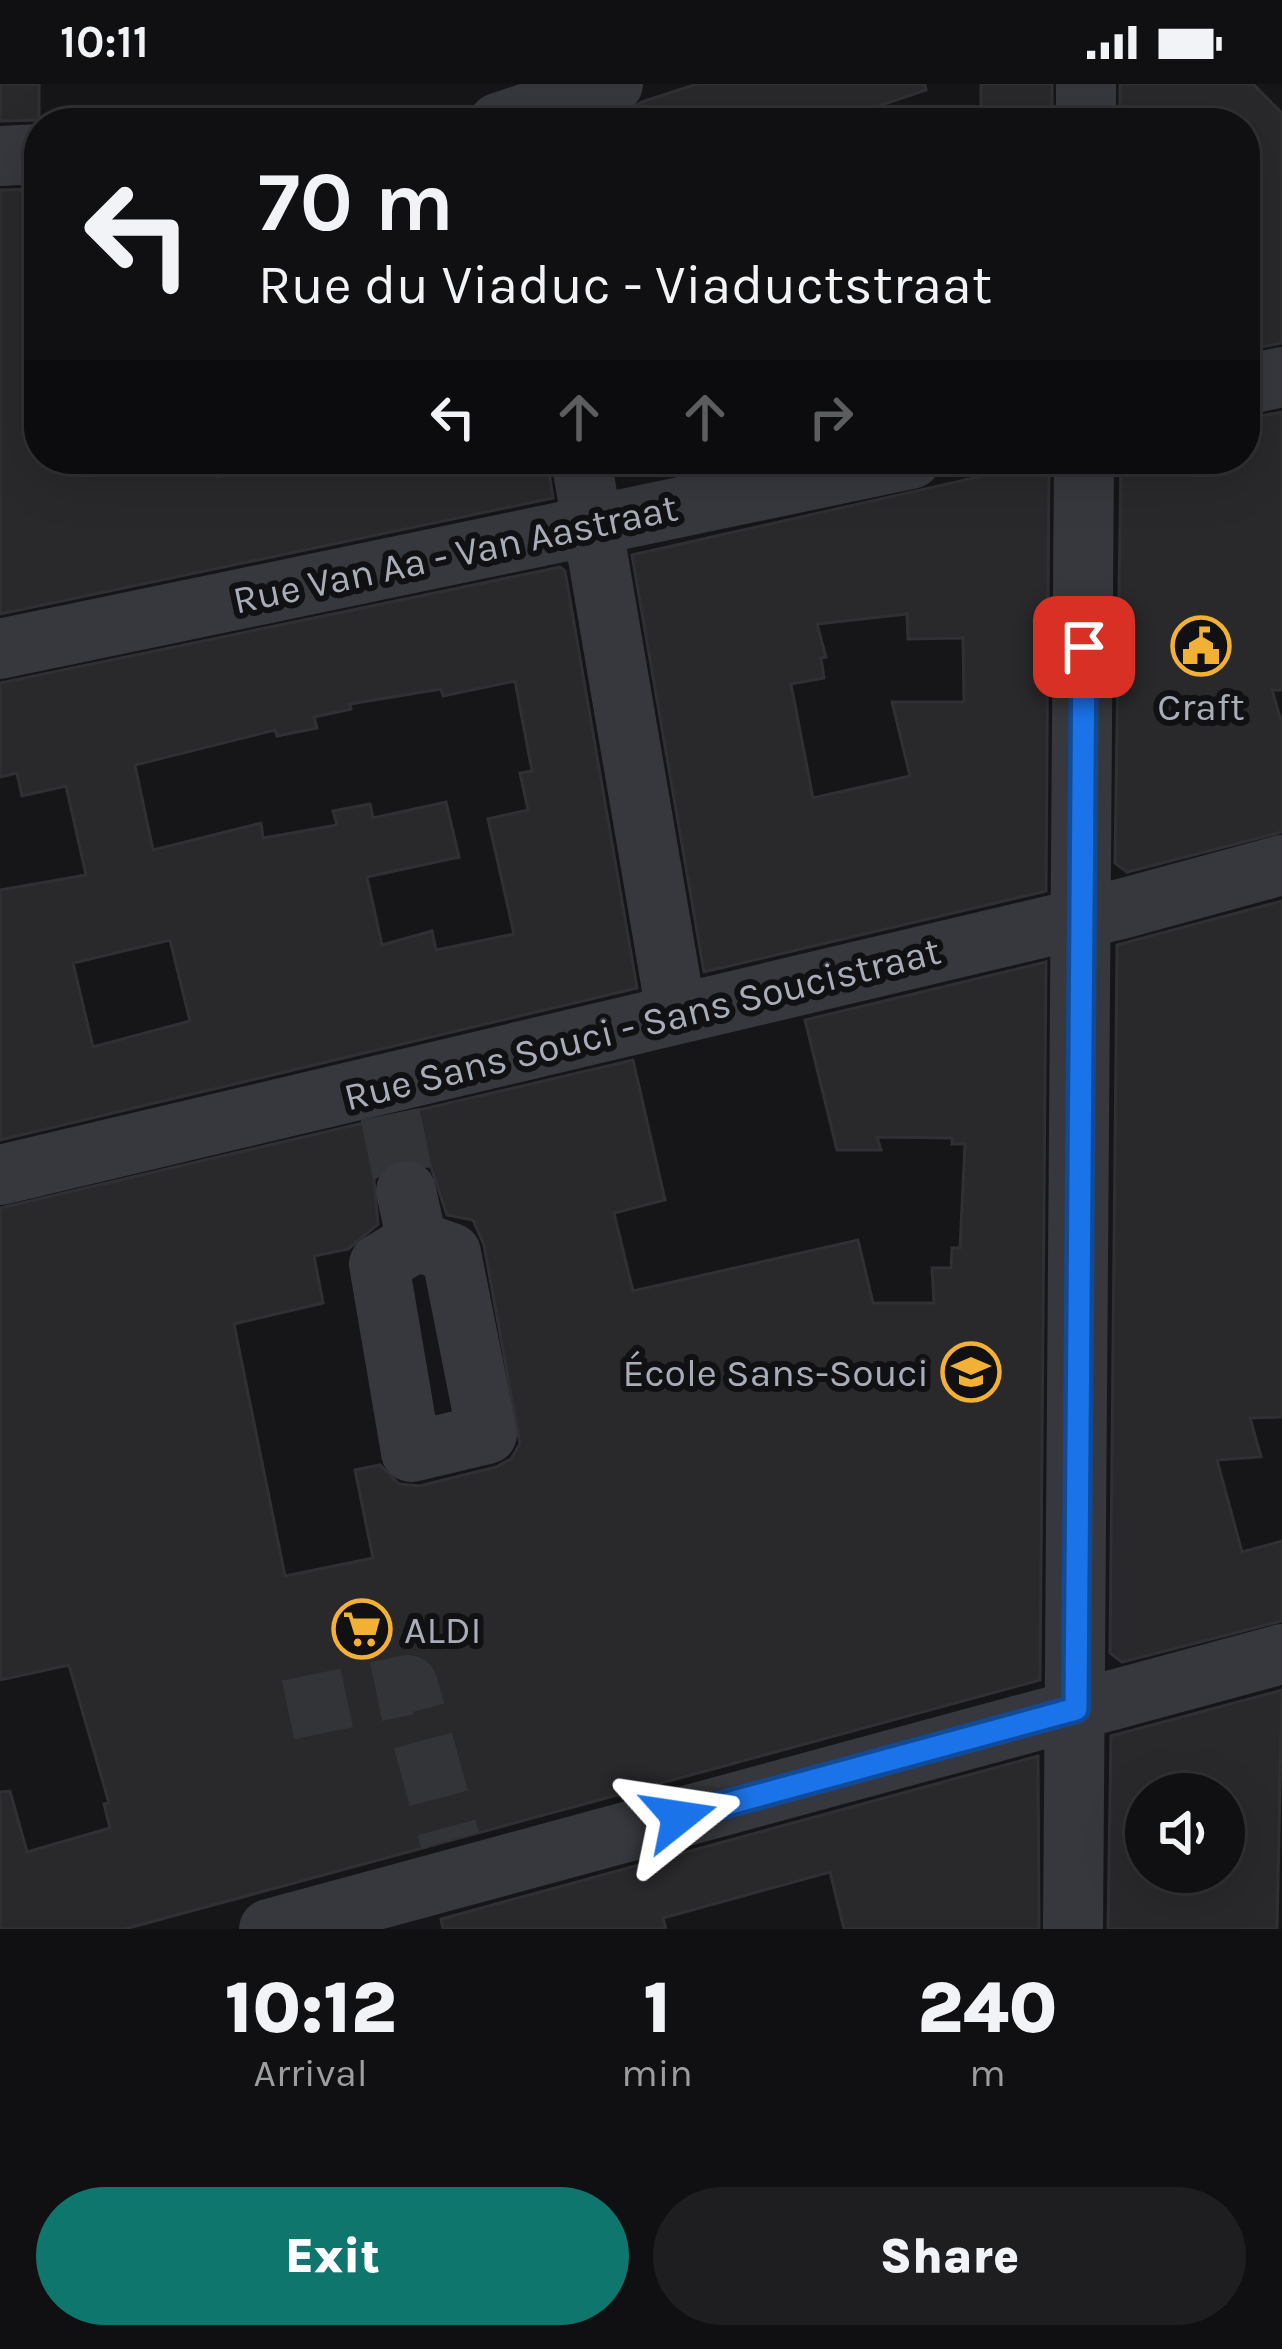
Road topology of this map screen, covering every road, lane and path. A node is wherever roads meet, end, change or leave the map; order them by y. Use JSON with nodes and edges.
{"nodes":[{"id":1,"x":613,"y":84,"type":"edge"},
{"id":2,"x":549,"y":108,"type":"edge"},
{"id":3,"x":584,"y":474,"type":"edge"},
{"id":4,"x":838,"y":474,"type":"edge"},
{"id":5,"x":1084,"y":474,"type":"edge"},
{"id":6,"x":593,"y":524,"type":"junction"},
{"id":7,"x":0,"y":650,"type":"edge"},
{"id":8,"x":1282,"y":865,"type":"edge"},
{"id":9,"x":1083,"y":918,"type":"junction"},
{"id":10,"x":676,"y":1012,"type":"junction"},
{"id":11,"x":0,"y":1175,"type":"edge"},
{"id":12,"x":1282,"y":1654,"type":"edge"},
{"id":13,"x":1076,"y":1709,"type":"junction"},
{"id":14,"x":269,"y":1929,"type":"edge"},
{"id":15,"x":1073,"y":1929,"type":"edge"}],
"edges":[{"from":1,"to":2,"type":"street"},
{"from":3,"to":6,"type":"street"},
{"from":4,"to":6,"type":"street","name":"Rue Van Aa - Van Aastraat"},
{"from":5,"to":9,"type":"street"},
{"from":6,"to":7,"type":"street","name":"Rue Van Aa - Van Aastraat"},
{"from":6,"to":10,"type":"street"},
{"from":8,"to":9,"type":"street","name":"Rue Sans Souci - Sans Soucistraat"},
{"from":9,"to":10,"type":"street","name":"Rue Sans Souci - Sans Soucistraat"},
{"from":9,"to":13,"type":"street"},
{"from":10,"to":11,"type":"street","name":"Rue Sans Souci - Sans Soucistraat"},
{"from":12,"to":13,"type":"street"},
{"from":13,"to":14,"type":"street"},
{"from":13,"to":15,"type":"street"}]}
